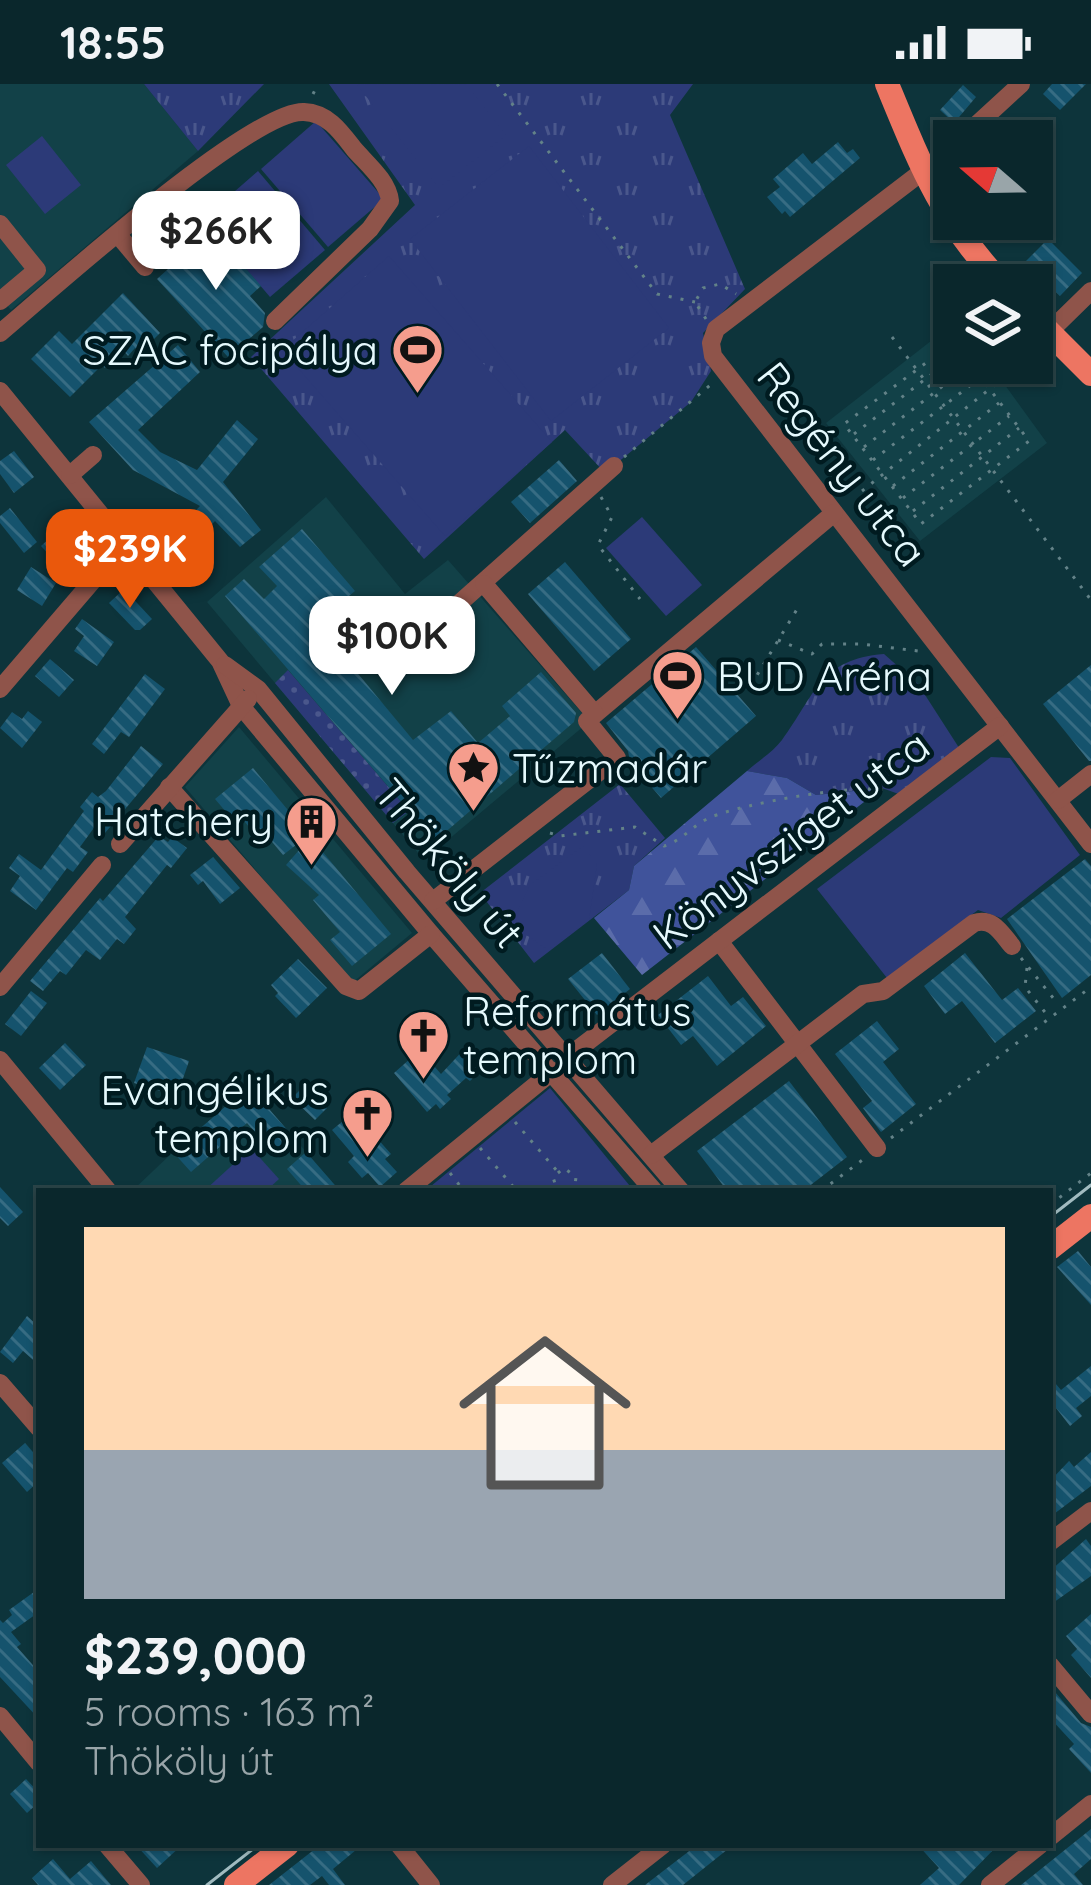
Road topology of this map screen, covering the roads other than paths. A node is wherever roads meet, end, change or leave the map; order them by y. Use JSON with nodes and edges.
{"nodes":[{"id":1,"x":887,"y":84,"type":"edge"},
{"id":2,"x":1022,"y":84,"type":"edge"},
{"id":3,"x":982,"y":120,"type":"edge"},
{"id":4,"x":933,"y":140,"type":"edge"},
{"id":5,"x":933,"y":163,"type":"edge"},
{"id":6,"x":0,"y":224,"type":"edge"},
{"id":7,"x":118,"y":236,"type":"junction"},
{"id":8,"x":964,"y":240,"type":"edge"},
{"id":9,"x":985,"y":264,"type":"edge"},
{"id":10,"x":145,"y":267,"type":"dead end"},
{"id":11,"x":1091,"y":291,"type":"edge"},
{"id":12,"x":0,"y":301,"type":"edge"},
{"id":13,"x":1053,"y":315,"type":"edge"},
{"id":14,"x":274,"y":320,"type":"dead end"},
{"id":15,"x":0,"y":333,"type":"edge"},
{"id":16,"x":1053,"y":336,"type":"edge"},
{"id":17,"x":1091,"y":374,"type":"edge"},
{"id":18,"x":0,"y":392,"type":"edge"},
{"id":19,"x":93,"y":455,"type":"dead end"},
{"id":20,"x":614,"y":466,"type":"road end"},
{"id":21,"x":70,"y":475,"type":"junction"},
{"id":22,"x":834,"y":513,"type":"junction"},
{"id":23,"x":160,"y":537,"type":"dead end"},
{"id":24,"x":137,"y":557,"type":"junction"},
{"id":25,"x":102,"y":570,"type":"dead end"},
{"id":26,"x":484,"y":584,"type":"junction"},
{"id":27,"x":400,"y":656,"type":"dead end"},
{"id":28,"x":220,"y":661,"type":"junction"},
{"id":29,"x":0,"y":689,"type":"edge"},
{"id":30,"x":258,"y":689,"type":"junction"},
{"id":31,"x":241,"y":706,"type":"junction"},
{"id":32,"x":595,"y":714,"type":"junction"},
{"id":33,"x":1000,"y":726,"type":"junction"},
{"id":34,"x":1084,"y":780,"type":"edge"},
{"id":35,"x":169,"y":788,"type":"junction"},
{"id":36,"x":1058,"y":800,"type":"junction"},
{"id":37,"x":1091,"y":806,"type":"edge"},
{"id":38,"x":120,"y":844,"type":"dead end"},
{"id":39,"x":1091,"y":844,"type":"edge"},
{"id":40,"x":103,"y":865,"type":"dead end"},
{"id":41,"x":433,"y":901,"type":"junction"},
{"id":42,"x":431,"y":934,"type":"junction"},
{"id":43,"x":719,"y":941,"type":"junction"},
{"id":44,"x":1012,"y":946,"type":"road end"},
{"id":45,"x":0,"y":987,"type":"edge"},
{"id":46,"x":798,"y":1045,"type":"junction"},
{"id":47,"x":569,"y":1056,"type":"junction"},
{"id":48,"x":0,"y":1060,"type":"edge"},
{"id":49,"x":553,"y":1071,"type":"junction"},
{"id":50,"x":877,"y":1148,"type":"road end"},
{"id":51,"x":651,"y":1155,"type":"junction"},
{"id":52,"x":106,"y":1188,"type":"edge"},
{"id":53,"x":410,"y":1188,"type":"edge"},
{"id":54,"x":651,"y":1188,"type":"edge"},
{"id":55,"x":678,"y":1188,"type":"edge"},
{"id":56,"x":1091,"y":1216,"type":"edge"},
{"id":57,"x":1053,"y":1247,"type":"edge"},
{"id":58,"x":0,"y":1383,"type":"edge"},
{"id":59,"x":36,"y":1425,"type":"edge"},
{"id":60,"x":1091,"y":1511,"type":"edge"},
{"id":61,"x":1053,"y":1540,"type":"edge"},
{"id":62,"x":1053,"y":1669,"type":"edge"},
{"id":63,"x":1091,"y":1714,"type":"edge"},
{"id":64,"x":0,"y":1716,"type":"edge"},
{"id":65,"x":36,"y":1759,"type":"edge"},
{"id":66,"x":1091,"y":1804,"type":"edge"},
{"id":67,"x":1053,"y":1835,"type":"edge"},
{"id":68,"x":110,"y":1848,"type":"edge"},
{"id":69,"x":283,"y":1848,"type":"edge"},
{"id":70,"x":401,"y":1848,"type":"edge"},
{"id":71,"x":659,"y":1848,"type":"edge"},
{"id":72,"x":1036,"y":1848,"type":"edge"},
{"id":73,"x":141,"y":1885,"type":"edge"},
{"id":74,"x":236,"y":1885,"type":"edge"},
{"id":75,"x":431,"y":1885,"type":"edge"},
{"id":76,"x":612,"y":1885,"type":"edge"},
{"id":77,"x":990,"y":1885,"type":"edge"}],
"edges":[{"from":1,"to":4,"type":"main road"},
{"from":2,"to":3,"type":"street","name":"Regény utca"},
{"from":5,"to":22,"type":"street","name":"Regény utca"},
{"from":6,"to":12,"type":"street"},
{"from":7,"to":10,"type":"street"},
{"from":7,"to":14,"type":"street"},
{"from":7,"to":15,"type":"street"},
{"from":8,"to":9,"type":"main road"},
{"from":11,"to":13,"type":"street"},
{"from":16,"to":17,"type":"main road"},
{"from":18,"to":21,"type":"street","name":"Thököly út"},
{"from":19,"to":21,"type":"street"},
{"from":20,"to":26,"type":"street"},
{"from":21,"to":24,"type":"street","name":"Thököly út"},
{"from":22,"to":32,"type":"street"},
{"from":22,"to":33,"type":"street","name":"Regény utca"},
{"from":23,"to":24,"type":"street"},
{"from":24,"to":28,"type":"street","name":"Thököly út"},
{"from":25,"to":29,"type":"street"},
{"from":26,"to":27,"type":"street"},
{"from":26,"to":32,"type":"street"},
{"from":28,"to":30,"type":"street","name":"Thököly út"},
{"from":28,"to":31,"type":"street","name":"Thököly út"},
{"from":30,"to":31,"type":"street"},
{"from":30,"to":41,"type":"street","name":"Thököly út"},
{"from":31,"to":35,"type":"street"},
{"from":31,"to":42,"type":"street","name":"Thököly út"},
{"from":32,"to":41,"type":"street"},
{"from":33,"to":36,"type":"street","name":"Regény utca"},
{"from":33,"to":43,"type":"street","name":"Könyvsziget utca"},
{"from":34,"to":36,"type":"street"},
{"from":34,"to":37,"type":"street"},
{"from":35,"to":38,"type":"street"},
{"from":35,"to":42,"type":"street"},
{"from":36,"to":39,"type":"street","name":"Regény utca"},
{"from":40,"to":45,"type":"street"},
{"from":41,"to":47,"type":"street","name":"Thököly út"},
{"from":42,"to":49,"type":"street","name":"Thököly út"},
{"from":43,"to":46,"type":"street"},
{"from":43,"to":47,"type":"street","name":"Könyvsziget utca"},
{"from":44,"to":46,"type":"street"},
{"from":46,"to":50,"type":"street"},
{"from":46,"to":51,"type":"street"},
{"from":47,"to":51,"type":"street","name":"Thököly út"},
{"from":48,"to":52,"type":"street"},
{"from":49,"to":53,"type":"street"},
{"from":49,"to":54,"type":"street","name":"Thököly út"},
{"from":51,"to":55,"type":"street","name":"Thököly út"},
{"from":56,"to":57,"type":"main road"},
{"from":58,"to":59,"type":"street"},
{"from":60,"to":61,"type":"street"},
{"from":62,"to":63,"type":"street"},
{"from":64,"to":65,"type":"street"},
{"from":66,"to":67,"type":"street"},
{"from":68,"to":73,"type":"street"},
{"from":69,"to":74,"type":"main road"},
{"from":70,"to":75,"type":"street"},
{"from":71,"to":76,"type":"street"},
{"from":72,"to":77,"type":"street"}]}
